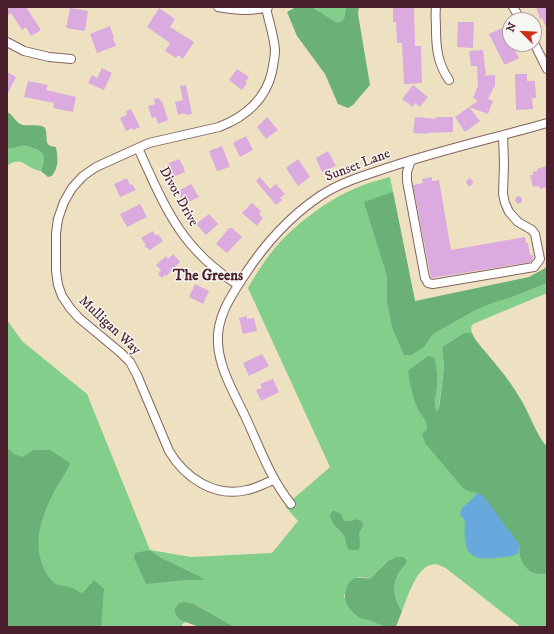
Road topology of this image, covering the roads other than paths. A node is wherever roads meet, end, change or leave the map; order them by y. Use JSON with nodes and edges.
{"nodes":[{"id":1,"x":218,"y":7,"type":"edge"},
{"id":2,"x":267,"y":7,"type":"edge"},
{"id":3,"x":436,"y":7,"type":"edge"},
{"id":4,"x":7,"y":42,"type":"edge"},
{"id":5,"x":538,"y":52,"type":"edge"},
{"id":6,"x":71,"y":59,"type":"dead end"},
{"id":7,"x":547,"y":69,"type":"edge"},
{"id":8,"x":450,"y":80,"type":"dead end"},
{"id":9,"x":547,"y":123,"type":"edge"},
{"id":10,"x":503,"y":135,"type":"junction"},
{"id":11,"x":138,"y":148,"type":"junction"},
{"id":12,"x":411,"y":160,"type":"junction"},
{"id":13,"x":238,"y":285,"type":"junction"},
{"id":14,"x":274,"y":480,"type":"junction"},
{"id":15,"x":291,"y":504,"type":"dead end"}],
"edges":[{"from":1,"to":2,"type":"street"},
{"from":2,"to":11,"type":"street","name":"Mulligan Way"},
{"from":3,"to":8,"type":"street"},
{"from":4,"to":6,"type":"street"},
{"from":5,"to":7,"type":"street"},
{"from":9,"to":10,"type":"street","name":"Sunset Lane"},
{"from":10,"to":12,"type":"street","name":"Sunset Lane"},
{"from":10,"to":12,"type":"street"},
{"from":11,"to":13,"type":"street","name":"Divot Drive"},
{"from":11,"to":14,"type":"street","name":"Mulligan Way"},
{"from":12,"to":13,"type":"street","name":"Sunset Lane"},
{"from":13,"to":14,"type":"street","name":"Sunset Lane"},
{"from":14,"to":15,"type":"street","name":"Sunset Lane"}]}
